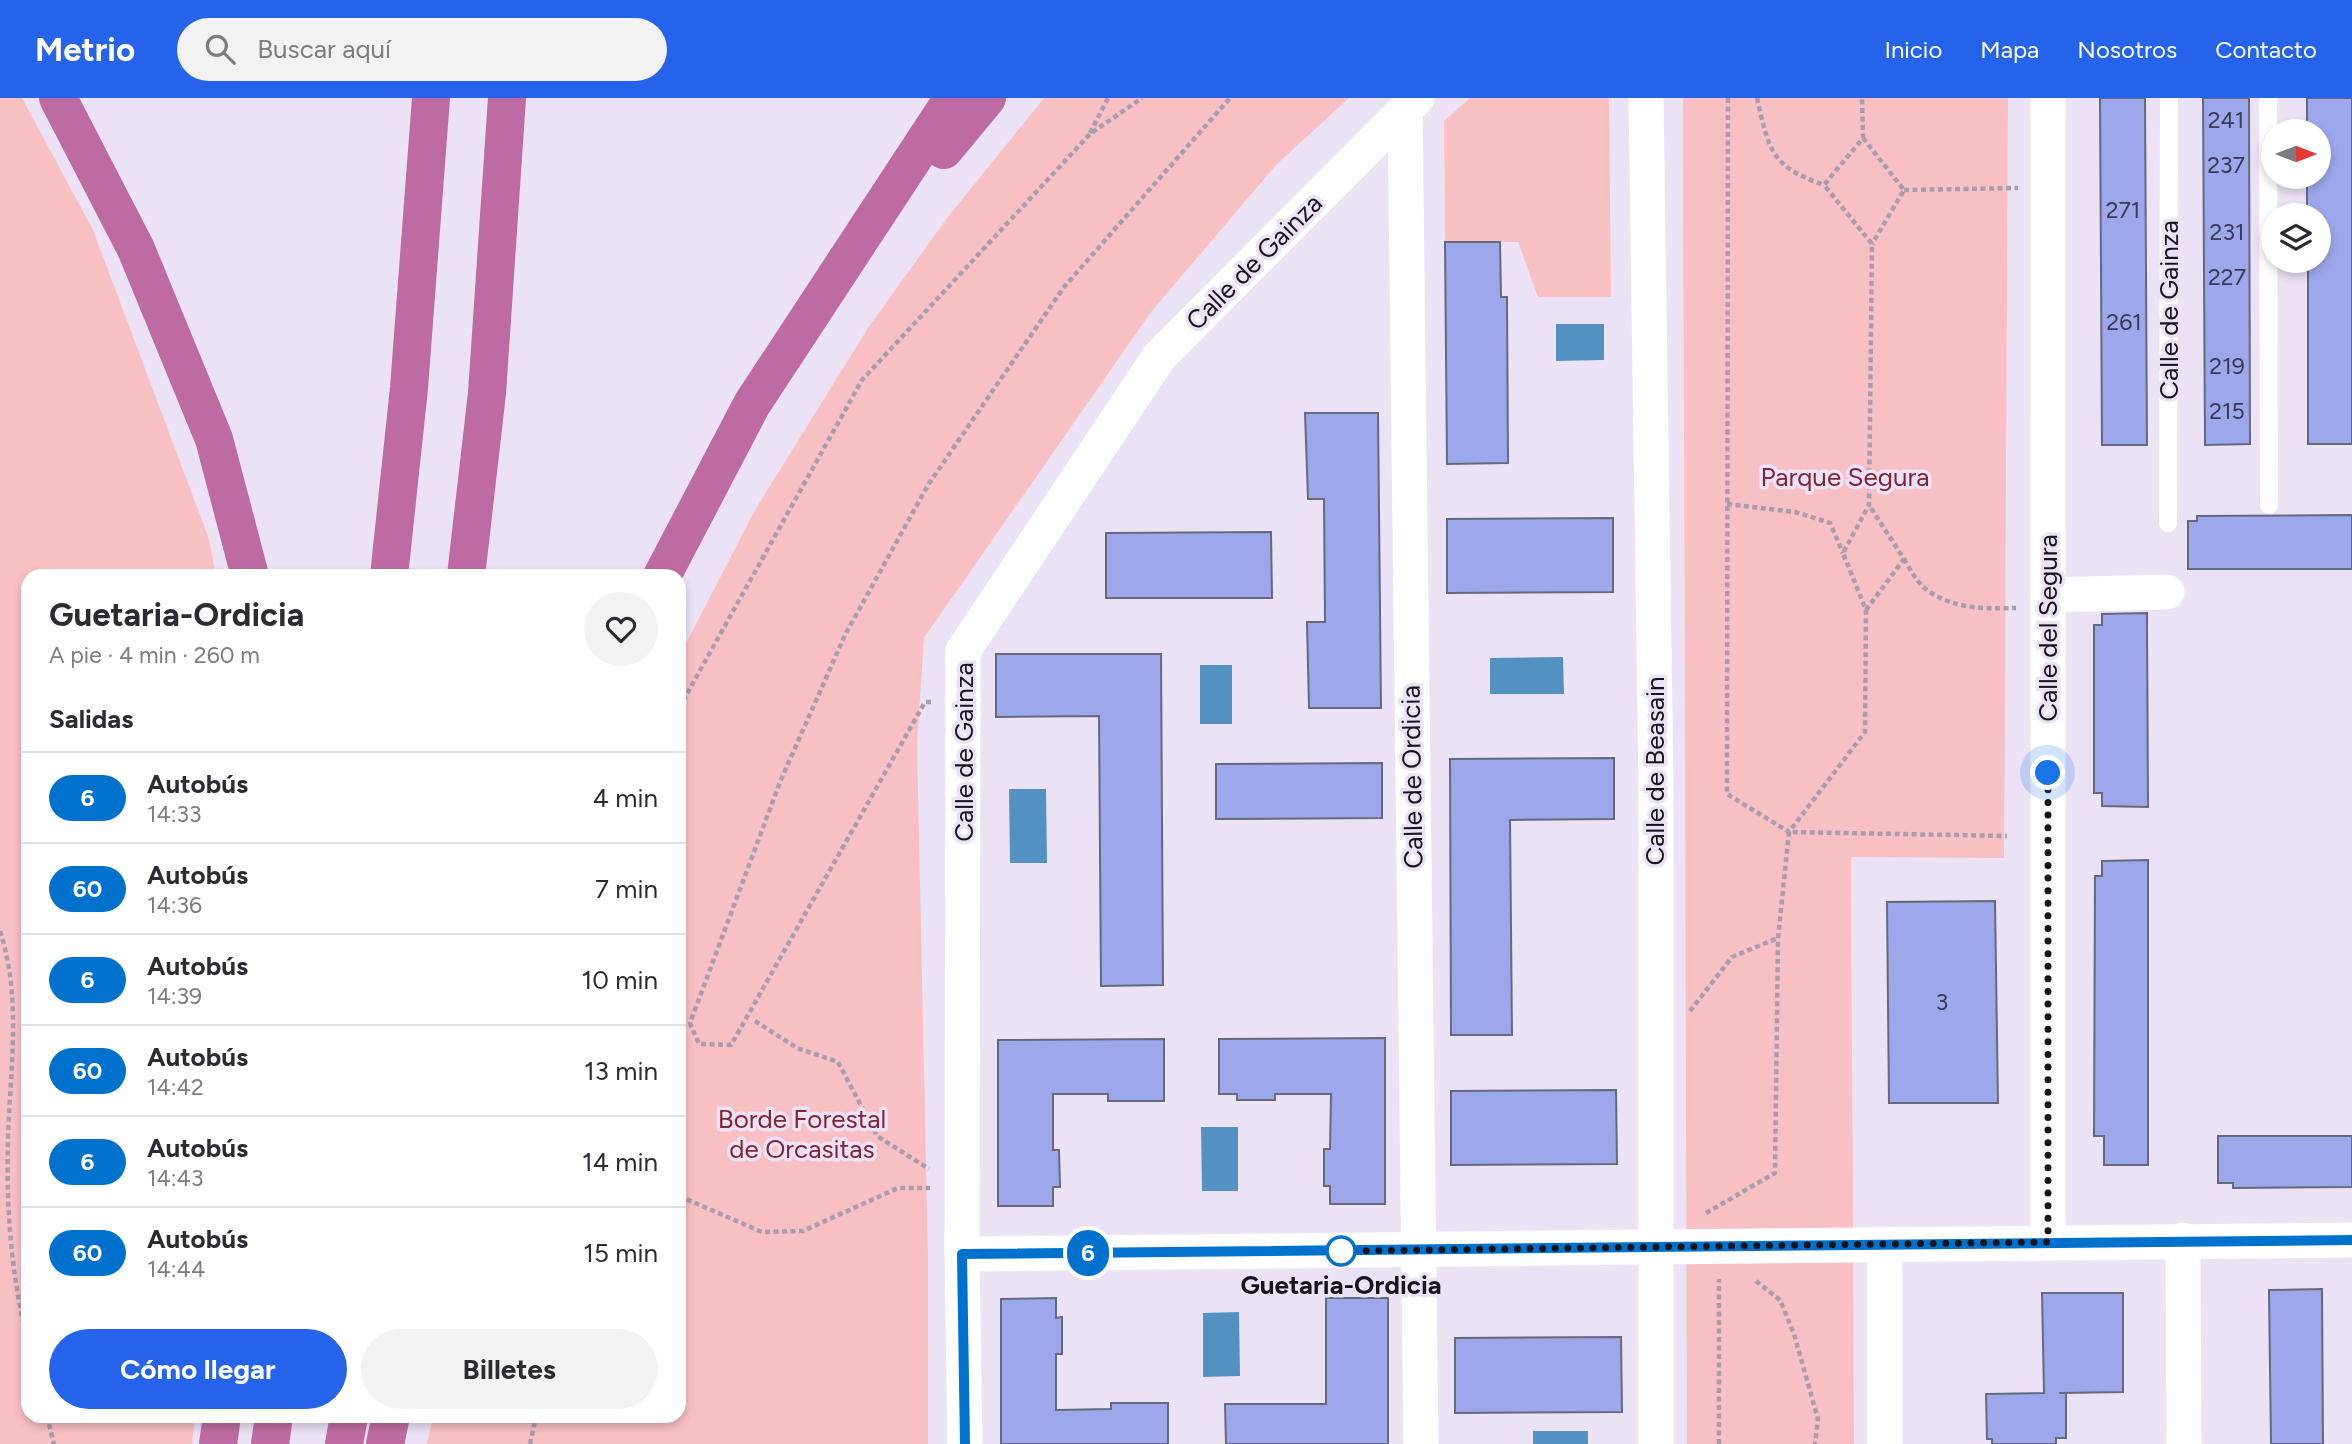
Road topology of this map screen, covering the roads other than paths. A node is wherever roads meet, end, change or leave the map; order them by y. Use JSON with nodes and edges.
{"nodes":[{"id":1,"x":58,"y":98,"type":"edge"},
{"id":2,"x":431,"y":98,"type":"edge"},
{"id":3,"x":507,"y":98,"type":"edge"},
{"id":4,"x":953,"y":98,"type":"edge"},
{"id":5,"x":987,"y":98,"type":"edge"},
{"id":6,"x":1646,"y":98,"type":"edge"},
{"id":7,"x":2048,"y":98,"type":"edge"},
{"id":8,"x":2169,"y":98,"type":"edge"},
{"id":9,"x":2268,"y":98,"type":"edge"},
{"id":10,"x":1411,"y":104,"type":"edge"},
{"id":11,"x":826,"y":291,"type":"junction"},
{"id":12,"x":2269,"y":505,"type":"dead end"},
{"id":13,"x":2168,"y":523,"type":"dead end"},
{"id":14,"x":248,"y":569,"type":"edge"},
{"id":15,"x":390,"y":569,"type":"edge"},
{"id":16,"x":467,"y":569,"type":"edge"},
{"id":17,"x":666,"y":569,"type":"edge"},
{"id":18,"x":2167,"y":592,"type":"dead end"},
{"id":19,"x":2048,"y":601,"type":"junction"},
{"id":20,"x":2183,"y":1240,"type":"junction"},
{"id":21,"x":2352,"y":1240,"type":"edge"},
{"id":22,"x":2048,"y":1242,"type":"junction"},
{"id":23,"x":1885,"y":1245,"type":"junction"},
{"id":24,"x":1654,"y":1248,"type":"junction"},
{"id":25,"x":1418,"y":1251,"type":"junction"},
{"id":26,"x":962,"y":1254,"type":"junction"},
{"id":27,"x":221,"y":1423,"type":"edge"},
{"id":28,"x":273,"y":1423,"type":"edge"},
{"id":29,"x":348,"y":1423,"type":"edge"},
{"id":30,"x":389,"y":1423,"type":"edge"},
{"id":31,"x":218,"y":1444,"type":"edge"},
{"id":32,"x":270,"y":1444,"type":"edge"},
{"id":33,"x":344,"y":1444,"type":"edge"},
{"id":34,"x":384,"y":1444,"type":"edge"},
{"id":35,"x":965,"y":1444,"type":"edge"},
{"id":36,"x":1421,"y":1444,"type":"edge"},
{"id":37,"x":1656,"y":1444,"type":"edge"},
{"id":38,"x":1885,"y":1444,"type":"edge"},
{"id":39,"x":2184,"y":1444,"type":"edge"}],
"edges":[{"from":1,"to":14,"type":"highway"},
{"from":2,"to":15,"type":"highway"},
{"from":3,"to":16,"type":"highway"},
{"from":4,"to":11,"type":"highway"},
{"from":5,"to":11,"type":"highway"},
{"from":6,"to":24,"type":"street","name":"Calle de Beasain"},
{"from":7,"to":19,"type":"street","name":"Calle del Segura"},
{"from":8,"to":13,"type":"lane","name":"Calle de Gainza"},
{"from":9,"to":12,"type":"lane"},
{"from":10,"to":25,"type":"street","name":"Calle de Ordicia"},
{"from":10,"to":26,"type":"street","name":"Calle de Gainza"},
{"from":11,"to":17,"type":"highway"},
{"from":18,"to":19,"type":"street"},
{"from":19,"to":22,"type":"street","name":"Calle del Segura"},
{"from":20,"to":21,"type":"street"},
{"from":20,"to":22,"type":"street"},
{"from":20,"to":39,"type":"street"},
{"from":22,"to":23,"type":"street"},
{"from":23,"to":24,"type":"street"},
{"from":23,"to":38,"type":"street"},
{"from":24,"to":25,"type":"street"},
{"from":24,"to":37,"type":"street","name":"Calle de Beasain"},
{"from":25,"to":26,"type":"street"},
{"from":25,"to":36,"type":"street","name":"Calle de Ordicia"},
{"from":26,"to":35,"type":"street","name":"Calle de Gainza"},
{"from":27,"to":31,"type":"highway"},
{"from":28,"to":32,"type":"highway"},
{"from":29,"to":33,"type":"highway"},
{"from":30,"to":34,"type":"highway"}]}
